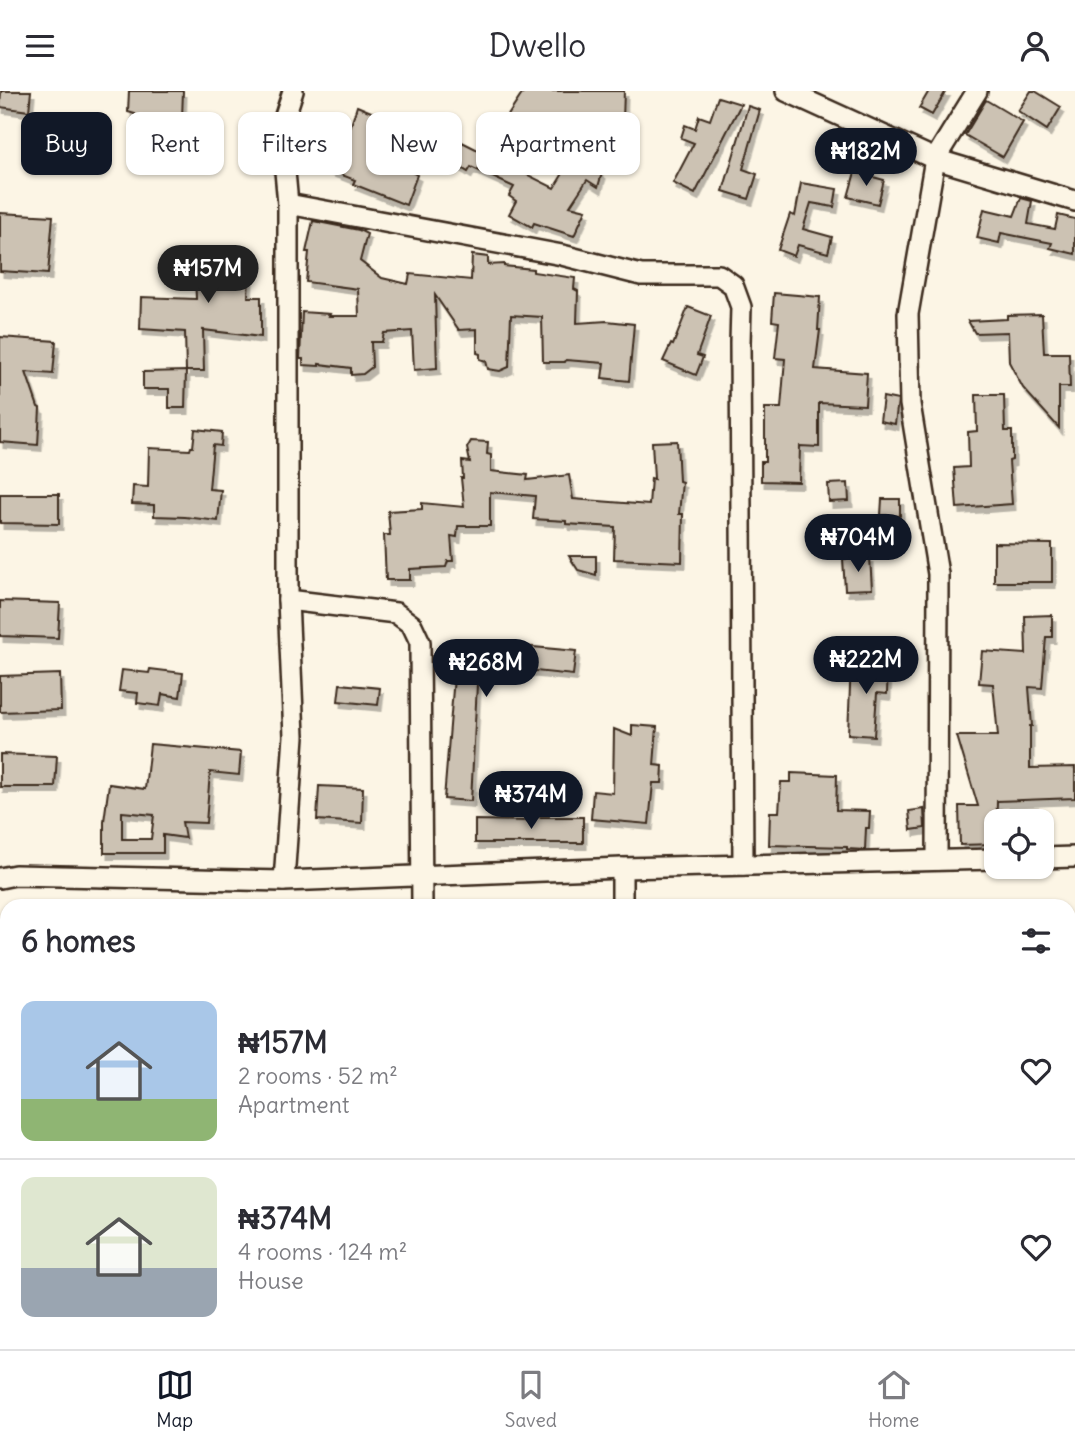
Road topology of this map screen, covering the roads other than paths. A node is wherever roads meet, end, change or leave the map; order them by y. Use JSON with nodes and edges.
{"nodes":[{"id":1,"x":293,"y":91,"type":"edge"},
{"id":2,"x":786,"y":91,"type":"edge"},
{"id":3,"x":977,"y":91,"type":"edge"},
{"id":4,"x":935,"y":159,"type":"junction"},
{"id":5,"x":1075,"y":201,"type":"edge"},
{"id":6,"x":288,"y":204,"type":"junction"},
{"id":7,"x":288,"y":600,"type":"junction"},
{"id":8,"x":1075,"y":857,"type":"edge"},
{"id":9,"x":1054,"y":858,"type":"edge"},
{"id":10,"x":984,"y":859,"type":"edge"},
{"id":11,"x":937,"y":860,"type":"junction"},
{"id":12,"x":743,"y":865,"type":"junction"},
{"id":13,"x":622,"y":868,"type":"junction"},
{"id":14,"x":422,"y":877,"type":"junction"},
{"id":15,"x":0,"y":878,"type":"edge"},
{"id":16,"x":284,"y":881,"type":"junction"},
{"id":17,"x":422,"y":899,"type":"edge"},
{"id":18,"x":622,"y":899,"type":"edge"}],
"edges":[{"from":1,"to":6,"type":"street"},
{"from":2,"to":4,"type":"street"},
{"from":3,"to":4,"type":"street"},
{"from":4,"to":5,"type":"street"},
{"from":4,"to":11,"type":"street"},
{"from":6,"to":7,"type":"street"},
{"from":6,"to":12,"type":"street"},
{"from":7,"to":14,"type":"street"},
{"from":7,"to":16,"type":"street"},
{"from":8,"to":9,"type":"street"},
{"from":10,"to":11,"type":"street"},
{"from":11,"to":12,"type":"street"},
{"from":12,"to":13,"type":"street"},
{"from":13,"to":14,"type":"street"},
{"from":13,"to":18,"type":"street"},
{"from":14,"to":16,"type":"street"},
{"from":14,"to":17,"type":"street"},
{"from":15,"to":16,"type":"street"}]}
